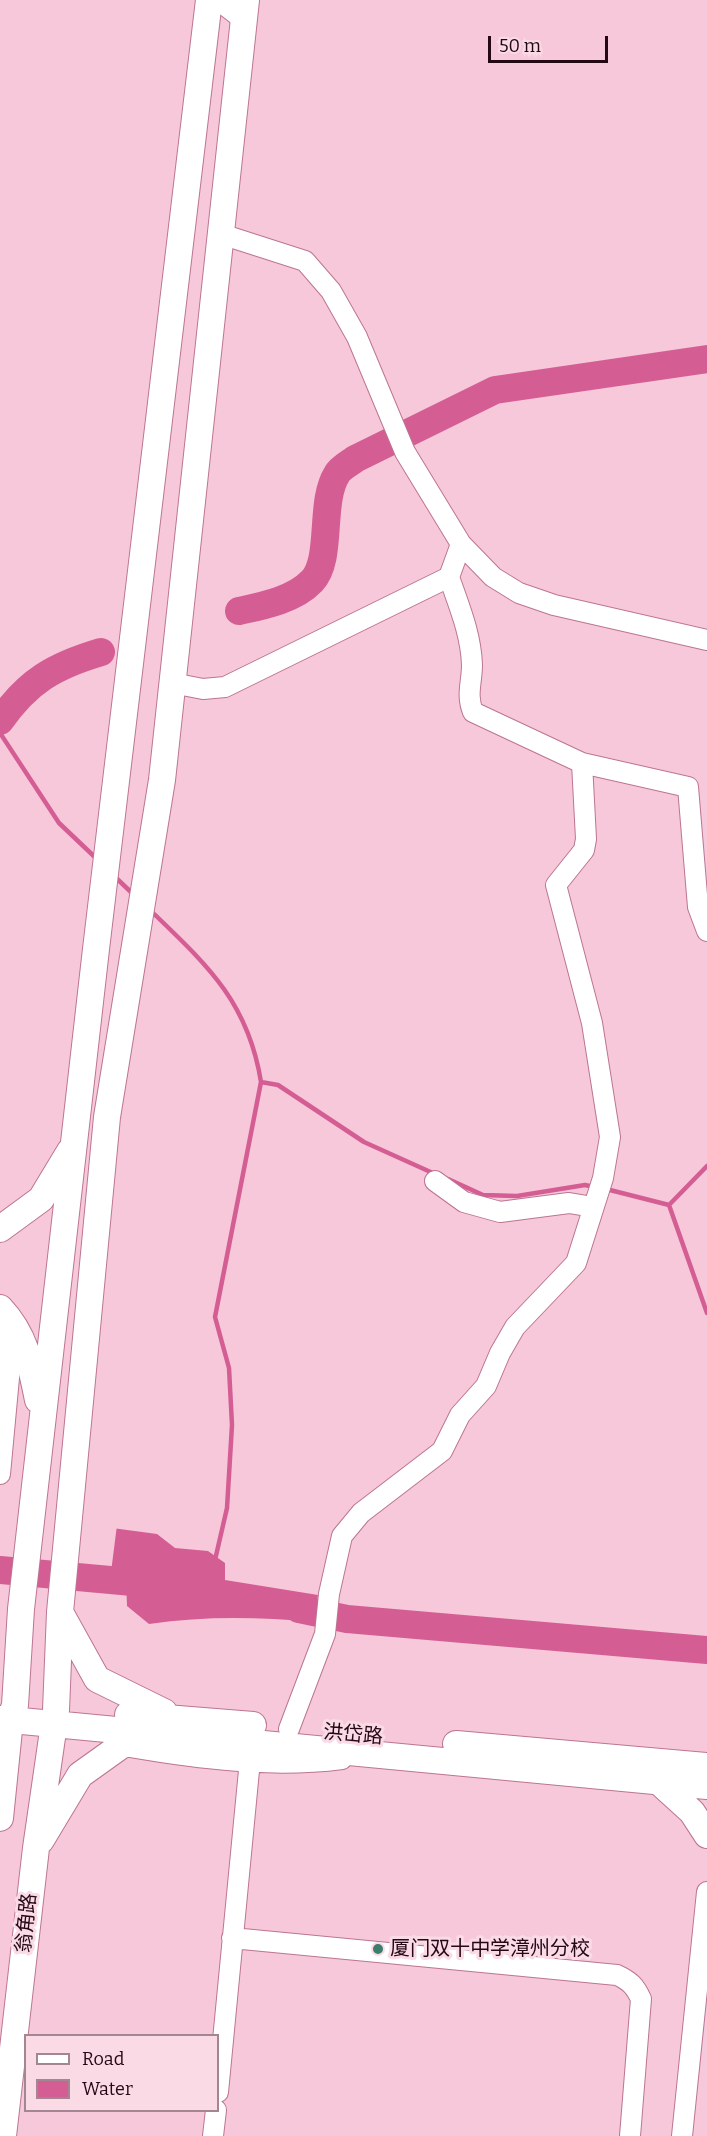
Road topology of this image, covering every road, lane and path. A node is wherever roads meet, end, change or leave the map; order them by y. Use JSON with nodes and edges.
{"nodes":[{"id":1,"x":209,"y":0,"type":"edge"},
{"id":2,"x":218,"y":0,"type":"edge"},
{"id":3,"x":245,"y":10,"type":"edge"},
{"id":4,"x":221,"y":234,"type":"junction"},
{"id":5,"x":461,"y":544,"type":"junction"},
{"id":6,"x":449,"y":577,"type":"junction"},
{"id":7,"x":707,"y":640,"type":"edge"},
{"id":8,"x":172,"y":683,"type":"junction"},
{"id":9,"x":582,"y":763,"type":"junction"},
{"id":10,"x":707,"y":931,"type":"edge"},
{"id":11,"x":73,"y":1146,"type":"junction"},
{"id":12,"x":435,"y":1181,"type":"dead end"},
{"id":13,"x":594,"y":1204,"type":"junction"},
{"id":14,"x":0,"y":1229,"type":"edge"},
{"id":15,"x":0,"y":1308,"type":"edge"},
{"id":16,"x":0,"y":1336,"type":"edge"},
{"id":17,"x":42,"y":1419,"type":"junction"},
{"id":18,"x":0,"y":1474,"type":"edge"},
{"id":19,"x":21,"y":1609,"type":"junction"},
{"id":20,"x":60,"y":1611,"type":"junction"},
{"id":21,"x":0,"y":1637,"type":"edge"},
{"id":22,"x":6,"y":1712,"type":"edge"},
{"id":23,"x":54,"y":1718,"type":"junction"},
{"id":24,"x":175,"y":1727,"type":"junction"},
{"id":25,"x":289,"y":1729,"type":"junction"},
{"id":26,"x":122,"y":1745,"type":"junction"},
{"id":27,"x":371,"y":1753,"type":"junction"},
{"id":28,"x":250,"y":1760,"type":"junction"},
{"id":29,"x":707,"y":1766,"type":"edge"},
{"id":30,"x":659,"y":1782,"type":"junction"},
{"id":31,"x":707,"y":1786,"type":"edge"},
{"id":32,"x":1,"y":1806,"type":"edge"},
{"id":33,"x":707,"y":1835,"type":"edge"},
{"id":34,"x":36,"y":1848,"type":"junction"},
{"id":35,"x":707,"y":1892,"type":"edge"},
{"id":36,"x":232,"y":1938,"type":"junction"},
{"id":37,"x":219,"y":2081,"type":"edge"},
{"id":38,"x":216,"y":2112,"type":"edge"},
{"id":39,"x":3,"y":2136,"type":"edge"},
{"id":40,"x":213,"y":2136,"type":"edge"},
{"id":41,"x":630,"y":2136,"type":"edge"},
{"id":42,"x":682,"y":2136,"type":"edge"}],
"edges":[{"from":1,"to":11,"type":"main road"},
{"from":2,"to":3,"type":"street"},
{"from":3,"to":4,"type":"main road","name":"翁角路"},
{"from":4,"to":5,"type":"street"},
{"from":4,"to":8,"type":"main road","name":"翁角路"},
{"from":5,"to":6,"type":"street"},
{"from":5,"to":7,"type":"street"},
{"from":6,"to":8,"type":"street"},
{"from":6,"to":9,"type":"street"},
{"from":8,"to":20,"type":"main road","name":"翁角路"},
{"from":9,"to":10,"type":"street"},
{"from":9,"to":13,"type":"street"},
{"from":11,"to":14,"type":"main road"},
{"from":11,"to":17,"type":"main road"},
{"from":12,"to":13,"type":"street"},
{"from":13,"to":25,"type":"street"},
{"from":15,"to":17,"type":"main road"},
{"from":16,"to":18,"type":"street"},
{"from":17,"to":19,"type":"main road"},
{"from":19,"to":21,"type":"main road"},
{"from":19,"to":22,"type":"main road"},
{"from":20,"to":23,"type":"main road","name":"翁角路"},
{"from":20,"to":24,"type":"main road"},
{"from":22,"to":23,"type":"main road"},
{"from":22,"to":32,"type":"main road"},
{"from":23,"to":24,"type":"main road"},
{"from":23,"to":34,"type":"main road","name":"翁角路"},
{"from":24,"to":25,"type":"main road","name":"洪岱路"},
{"from":24,"to":26,"type":"main road"},
{"from":24,"to":27,"type":"main road"},
{"from":25,"to":29,"type":"main road","name":"洪岱路"},
{"from":26,"to":28,"type":"street"},
{"from":26,"to":34,"type":"main road"},
{"from":27,"to":28,"type":"street"},
{"from":27,"to":30,"type":"main road"},
{"from":28,"to":36,"type":"street"},
{"from":30,"to":31,"type":"main road"},
{"from":30,"to":33,"type":"main road"},
{"from":34,"to":39,"type":"main road","name":"翁角路"},
{"from":35,"to":42,"type":"street"},
{"from":36,"to":37,"type":"street"},
{"from":36,"to":41,"type":"street"},
{"from":38,"to":40,"type":"street"}]}
